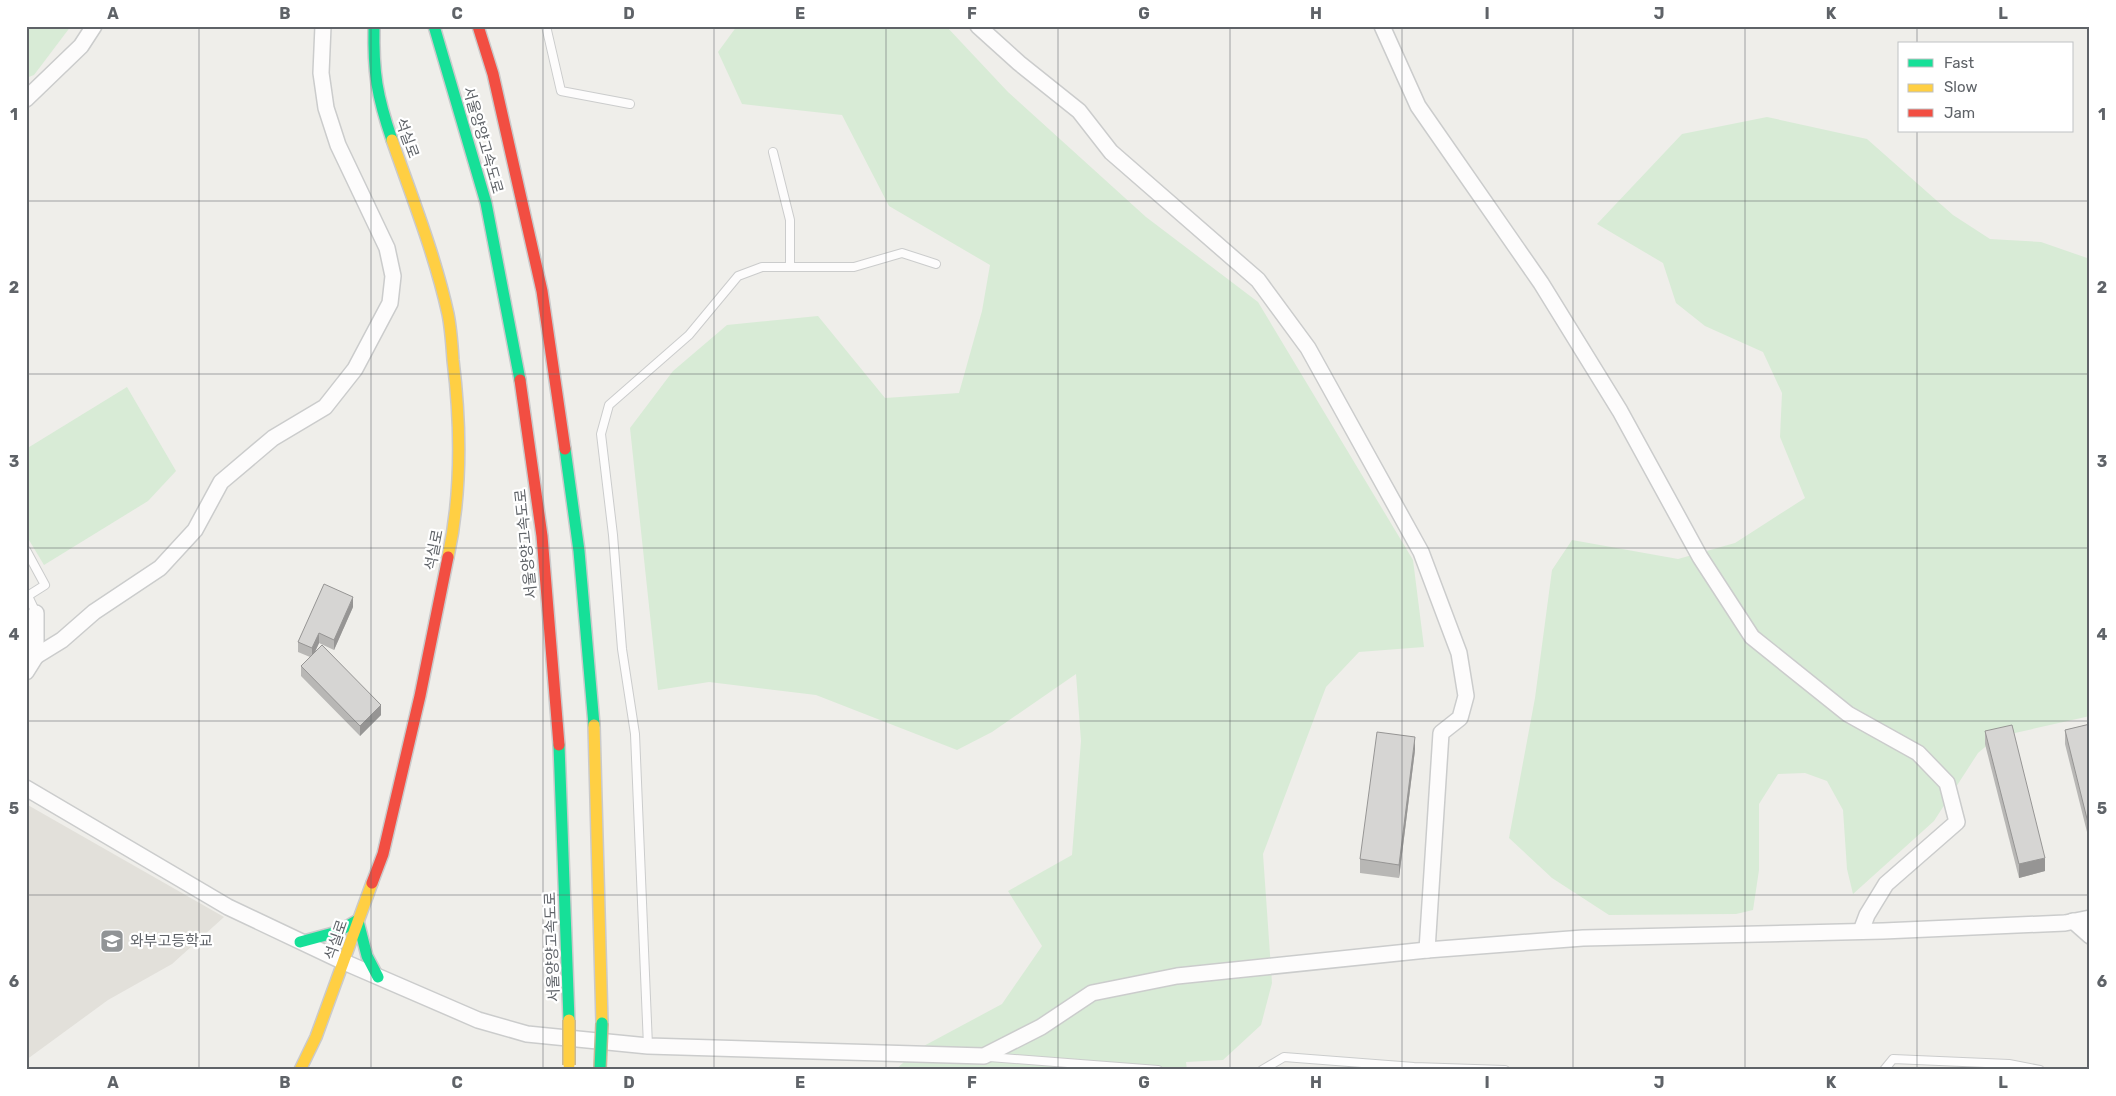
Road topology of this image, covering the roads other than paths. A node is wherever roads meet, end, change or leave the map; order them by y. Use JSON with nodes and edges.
{"nodes":[{"id":1,"x":94,"y":26,"type":"edge"},
{"id":2,"x":323,"y":26,"type":"edge"},
{"id":3,"x":374,"y":26,"type":"edge"},
{"id":4,"x":434,"y":26,"type":"edge"},
{"id":5,"x":478,"y":26,"type":"edge"},
{"id":6,"x":546,"y":26,"type":"edge"},
{"id":7,"x":978,"y":26,"type":"edge"},
{"id":8,"x":1382,"y":26,"type":"edge"},
{"id":9,"x":26,"y":99,"type":"edge"},
{"id":10,"x":630,"y":104,"type":"dead end"},
{"id":11,"x":773,"y":152,"type":"dead end"},
{"id":12,"x":936,"y":264,"type":"dead end"},
{"id":13,"x":790,"y":267,"type":"junction"},
{"id":14,"x":26,"y":550,"type":"edge"},
{"id":15,"x":27,"y":596,"type":"edge"},
{"id":16,"x":36,"y":613,"type":"joint"},
{"id":17,"x":36,"y":656,"type":"junction"},
{"id":18,"x":26,"y":672,"type":"edge"},
{"id":19,"x":26,"y":788,"type":"edge"},
{"id":20,"x":2090,"y":918,"type":"edge"},
{"id":21,"x":358,"y":920,"type":"junction"},
{"id":22,"x":2074,"y":921,"type":"junction"},
{"id":23,"x":1861,"y":931,"type":"junction"},
{"id":24,"x":2090,"y":936,"type":"edge"},
{"id":25,"x":300,"y":942,"type":"junction"},
{"id":26,"x":1426,"y":950,"type":"junction"},
{"id":27,"x":344,"y":962,"type":"junction"},
{"id":28,"x":378,"y":977,"type":"junction"},
{"id":29,"x":648,"y":1046,"type":"junction"},
{"id":30,"x":984,"y":1056,"type":"junction"},
{"id":31,"x":569,"y":1068,"type":"edge"},
{"id":32,"x":1414,"y":1068,"type":"edge"},
{"id":33,"x":600,"y":1069,"type":"edge"},
{"id":34,"x":300,"y":1070,"type":"edge"},
{"id":35,"x":1158,"y":1070,"type":"edge"},
{"id":36,"x":1262,"y":1070,"type":"edge"},
{"id":37,"x":1505,"y":1070,"type":"edge"},
{"id":38,"x":1884,"y":1070,"type":"edge"},
{"id":39,"x":2040,"y":1070,"type":"edge"}],
"edges":[{"from":1,"to":9,"type":"street"},
{"from":2,"to":17,"type":"street"},
{"from":3,"to":21,"type":"main road","name":"석실로"},
{"from":4,"to":31,"type":"main road","name":"서울양양고속도로","bridge":true},
{"from":5,"to":33,"type":"main road","name":"서울양양고속도로","bridge":true},
{"from":6,"to":10,"type":"lane"},
{"from":7,"to":26,"type":"street"},
{"from":8,"to":23,"type":"street"},
{"from":11,"to":13,"type":"lane"},
{"from":12,"to":13,"type":"lane"},
{"from":13,"to":29,"type":"lane"},
{"from":14,"to":15,"type":"lane"},
{"from":15,"to":16,"type":"lane"},
{"from":16,"to":17,"type":"street"},
{"from":17,"to":18,"type":"street"},
{"from":19,"to":25,"type":"street"},
{"from":20,"to":22,"type":"street"},
{"from":21,"to":25,"type":"main road"},
{"from":21,"to":27,"type":"main road","name":"석실로"},
{"from":21,"to":28,"type":"main road"},
{"from":22,"to":23,"type":"street"},
{"from":22,"to":24,"type":"street"},
{"from":23,"to":26,"type":"street"},
{"from":25,"to":27,"type":"street"},
{"from":26,"to":30,"type":"street"},
{"from":27,"to":28,"type":"street"},
{"from":27,"to":34,"type":"main road","name":"석실로"},
{"from":28,"to":29,"type":"street"},
{"from":29,"to":30,"type":"street"},
{"from":30,"to":35,"type":"lane"},
{"from":32,"to":36,"type":"lane"},
{"from":32,"to":37,"type":"lane"},
{"from":38,"to":39,"type":"lane"}]}
